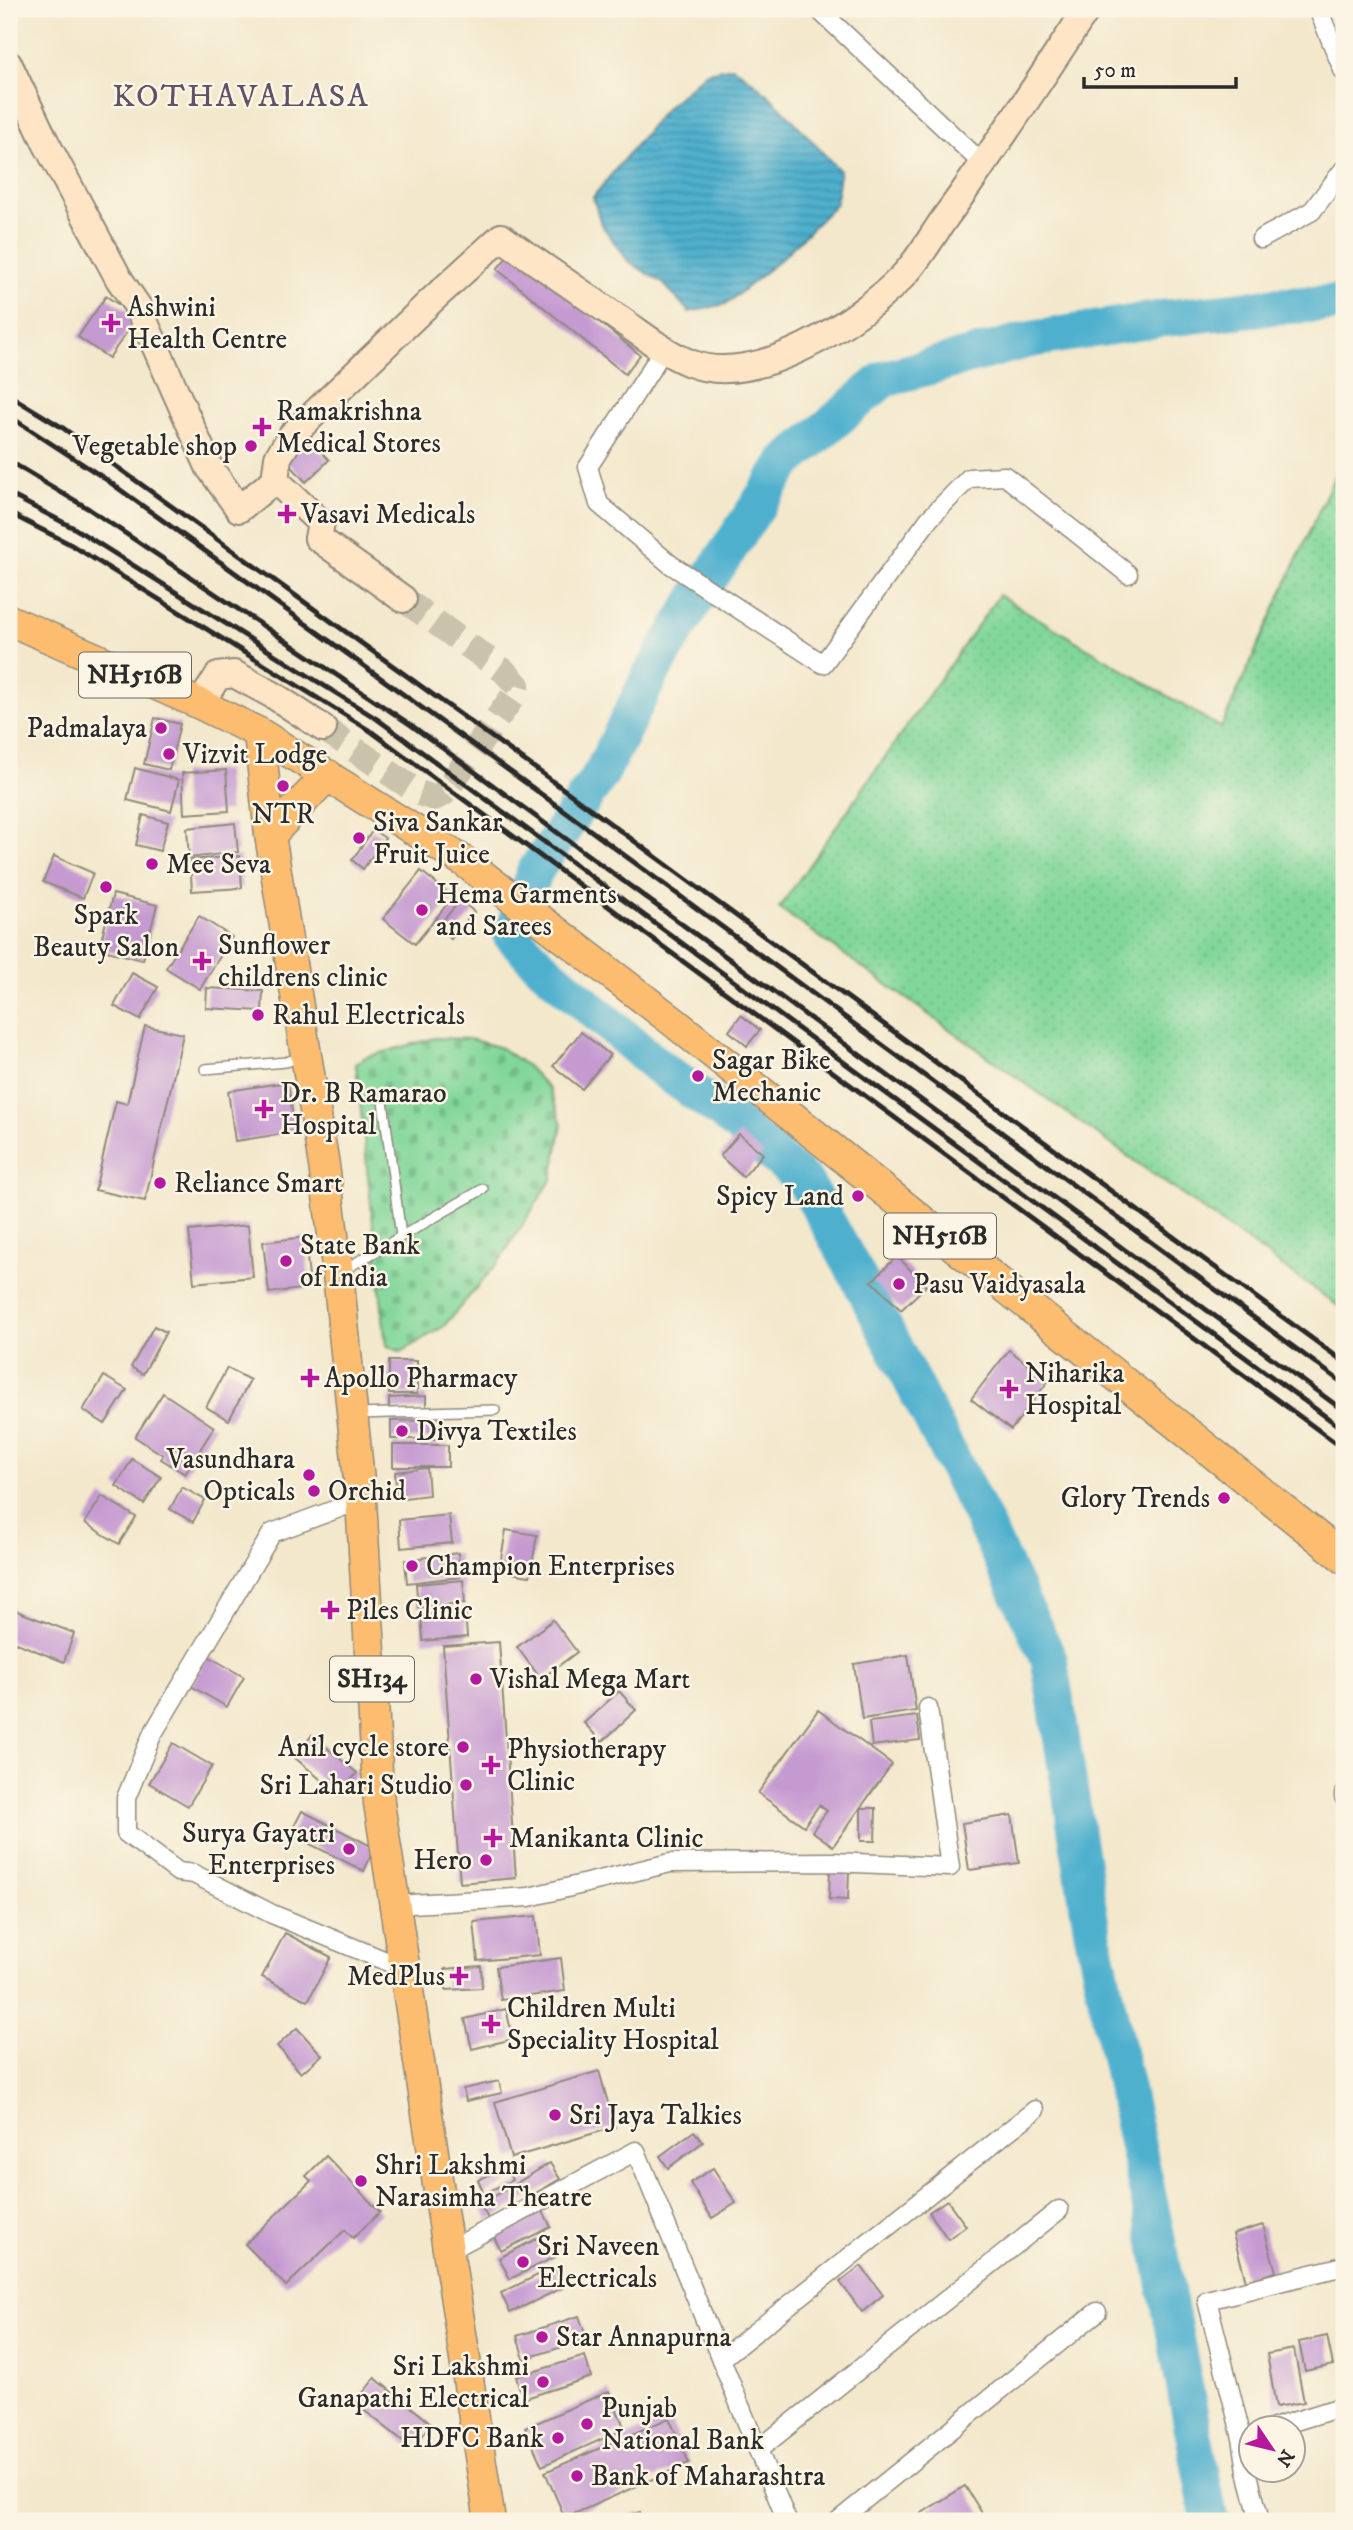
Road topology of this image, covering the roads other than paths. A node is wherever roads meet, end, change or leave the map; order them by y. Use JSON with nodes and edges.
{"nodes":[{"id":1,"x":818,"y":9,"type":"edge"},
{"id":2,"x":1087,"y":9,"type":"edge"},
{"id":3,"x":1321,"y":10,"type":"edge"},
{"id":4,"x":9,"y":65,"type":"edge"},
{"id":5,"x":1344,"y":72,"type":"edge"},
{"id":6,"x":984,"y":165,"type":"junction"},
{"id":7,"x":1344,"y":169,"type":"edge"},
{"id":8,"x":1261,"y":239,"type":"dead end"},
{"id":9,"x":664,"y":349,"type":"junction"},
{"id":10,"x":275,"y":480,"type":"junction"},
{"id":11,"x":1128,"y":574,"type":"dead end"},
{"id":12,"x":403,"y":599,"type":"tunnel mouth"},
{"id":13,"x":9,"y":620,"type":"edge"},
{"id":14,"x":200,"y":704,"type":"junction"},
{"id":15,"x":323,"y":728,"type":"tunnel mouth"},
{"id":16,"x":259,"y":733,"type":"junction"},
{"id":17,"x":328,"y":775,"type":"junction"},
{"id":18,"x":270,"y":835,"type":"junction"},
{"id":19,"x":306,"y":1055,"type":"junction"},
{"id":20,"x":205,"y":1069,"type":"dead end"},
{"id":21,"x":383,"y":1101,"type":"dead end"},
{"id":22,"x":483,"y":1189,"type":"dead end"},
{"id":23,"x":401,"y":1236,"type":"junction"},
{"id":24,"x":338,"y":1274,"type":"junction"},
{"id":25,"x":495,"y":1410,"type":"dead end"},
{"id":26,"x":352,"y":1414,"type":"junction"},
{"id":27,"x":361,"y":1500,"type":"junction"},
{"id":28,"x":1344,"y":1558,"type":"edge"},
{"id":29,"x":929,"y":1708,"type":"dead end"},
{"id":30,"x":395,"y":1905,"type":"junction"},
{"id":31,"x":405,"y":1969,"type":"junction"},
{"id":32,"x":1035,"y":2110,"type":"dead end"},
{"id":33,"x":1059,"y":2210,"type":"dead end"},
{"id":34,"x":448,"y":2250,"type":"junction"},
{"id":35,"x":1344,"y":2266,"type":"edge"},
{"id":36,"x":1097,"y":2312,"type":"dead end"},
{"id":37,"x":721,"y":2359,"type":"junction"},
{"id":38,"x":1344,"y":2406,"type":"edge"},
{"id":39,"x":1240,"y":2414,"type":"edge"},
{"id":40,"x":1308,"y":2417,"type":"edge"},
{"id":41,"x":758,"y":2450,"type":"junction"},
{"id":42,"x":1250,"y":2484,"type":"edge"},
{"id":43,"x":490,"y":2521,"type":"edge"},
{"id":44,"x":787,"y":2521,"type":"edge"},
{"id":45,"x":838,"y":2521,"type":"edge"},
{"id":46,"x":1260,"y":2521,"type":"edge"}],
"edges":[{"from":1,"to":6,"type":"street"},
{"from":2,"to":6,"type":"main road"},
{"from":3,"to":5,"type":"street"},
{"from":4,"to":10,"type":"main road"},
{"from":6,"to":9,"type":"main road"},
{"from":7,"to":8,"type":"street"},
{"from":9,"to":10,"type":"main road"},
{"from":9,"to":11,"type":"street"},
{"from":10,"to":12,"type":"main road"},
{"from":13,"to":14,"type":"main road","number":"NH516B"},
{"from":14,"to":15,"type":"main road"},
{"from":14,"to":16,"type":"main road","number":"NH516B"},
{"from":16,"to":17,"type":"main road","number":"NH516B"},
{"from":16,"to":18,"type":"main road","number":"SH134"},
{"from":17,"to":18,"type":"main road"},
{"from":17,"to":28,"type":"main road","number":"NH516B"},
{"from":18,"to":19,"type":"main road","number":"SH134"},
{"from":19,"to":20,"type":"lane"},
{"from":19,"to":24,"type":"main road","number":"SH134"},
{"from":21,"to":23,"type":"lane"},
{"from":22,"to":23,"type":"lane"},
{"from":23,"to":24,"type":"lane"},
{"from":24,"to":26,"type":"main road","number":"SH134"},
{"from":25,"to":26,"type":"lane"},
{"from":26,"to":27,"type":"main road","number":"SH134"},
{"from":27,"to":30,"type":"main road","number":"SH134"},
{"from":27,"to":31,"type":"street"},
{"from":29,"to":30,"type":"street"},
{"from":30,"to":31,"type":"main road","number":"SH134"},
{"from":31,"to":34,"type":"main road","number":"SH134"},
{"from":32,"to":37,"type":"street"},
{"from":33,"to":41,"type":"street"},
{"from":34,"to":37,"type":"street"},
{"from":34,"to":43,"type":"main road","number":"SH134"},
{"from":35,"to":39,"type":"street"},
{"from":36,"to":45,"type":"street"},
{"from":37,"to":41,"type":"street"},
{"from":38,"to":40,"type":"street"},
{"from":41,"to":44,"type":"street"},
{"from":42,"to":46,"type":"street"}]}
